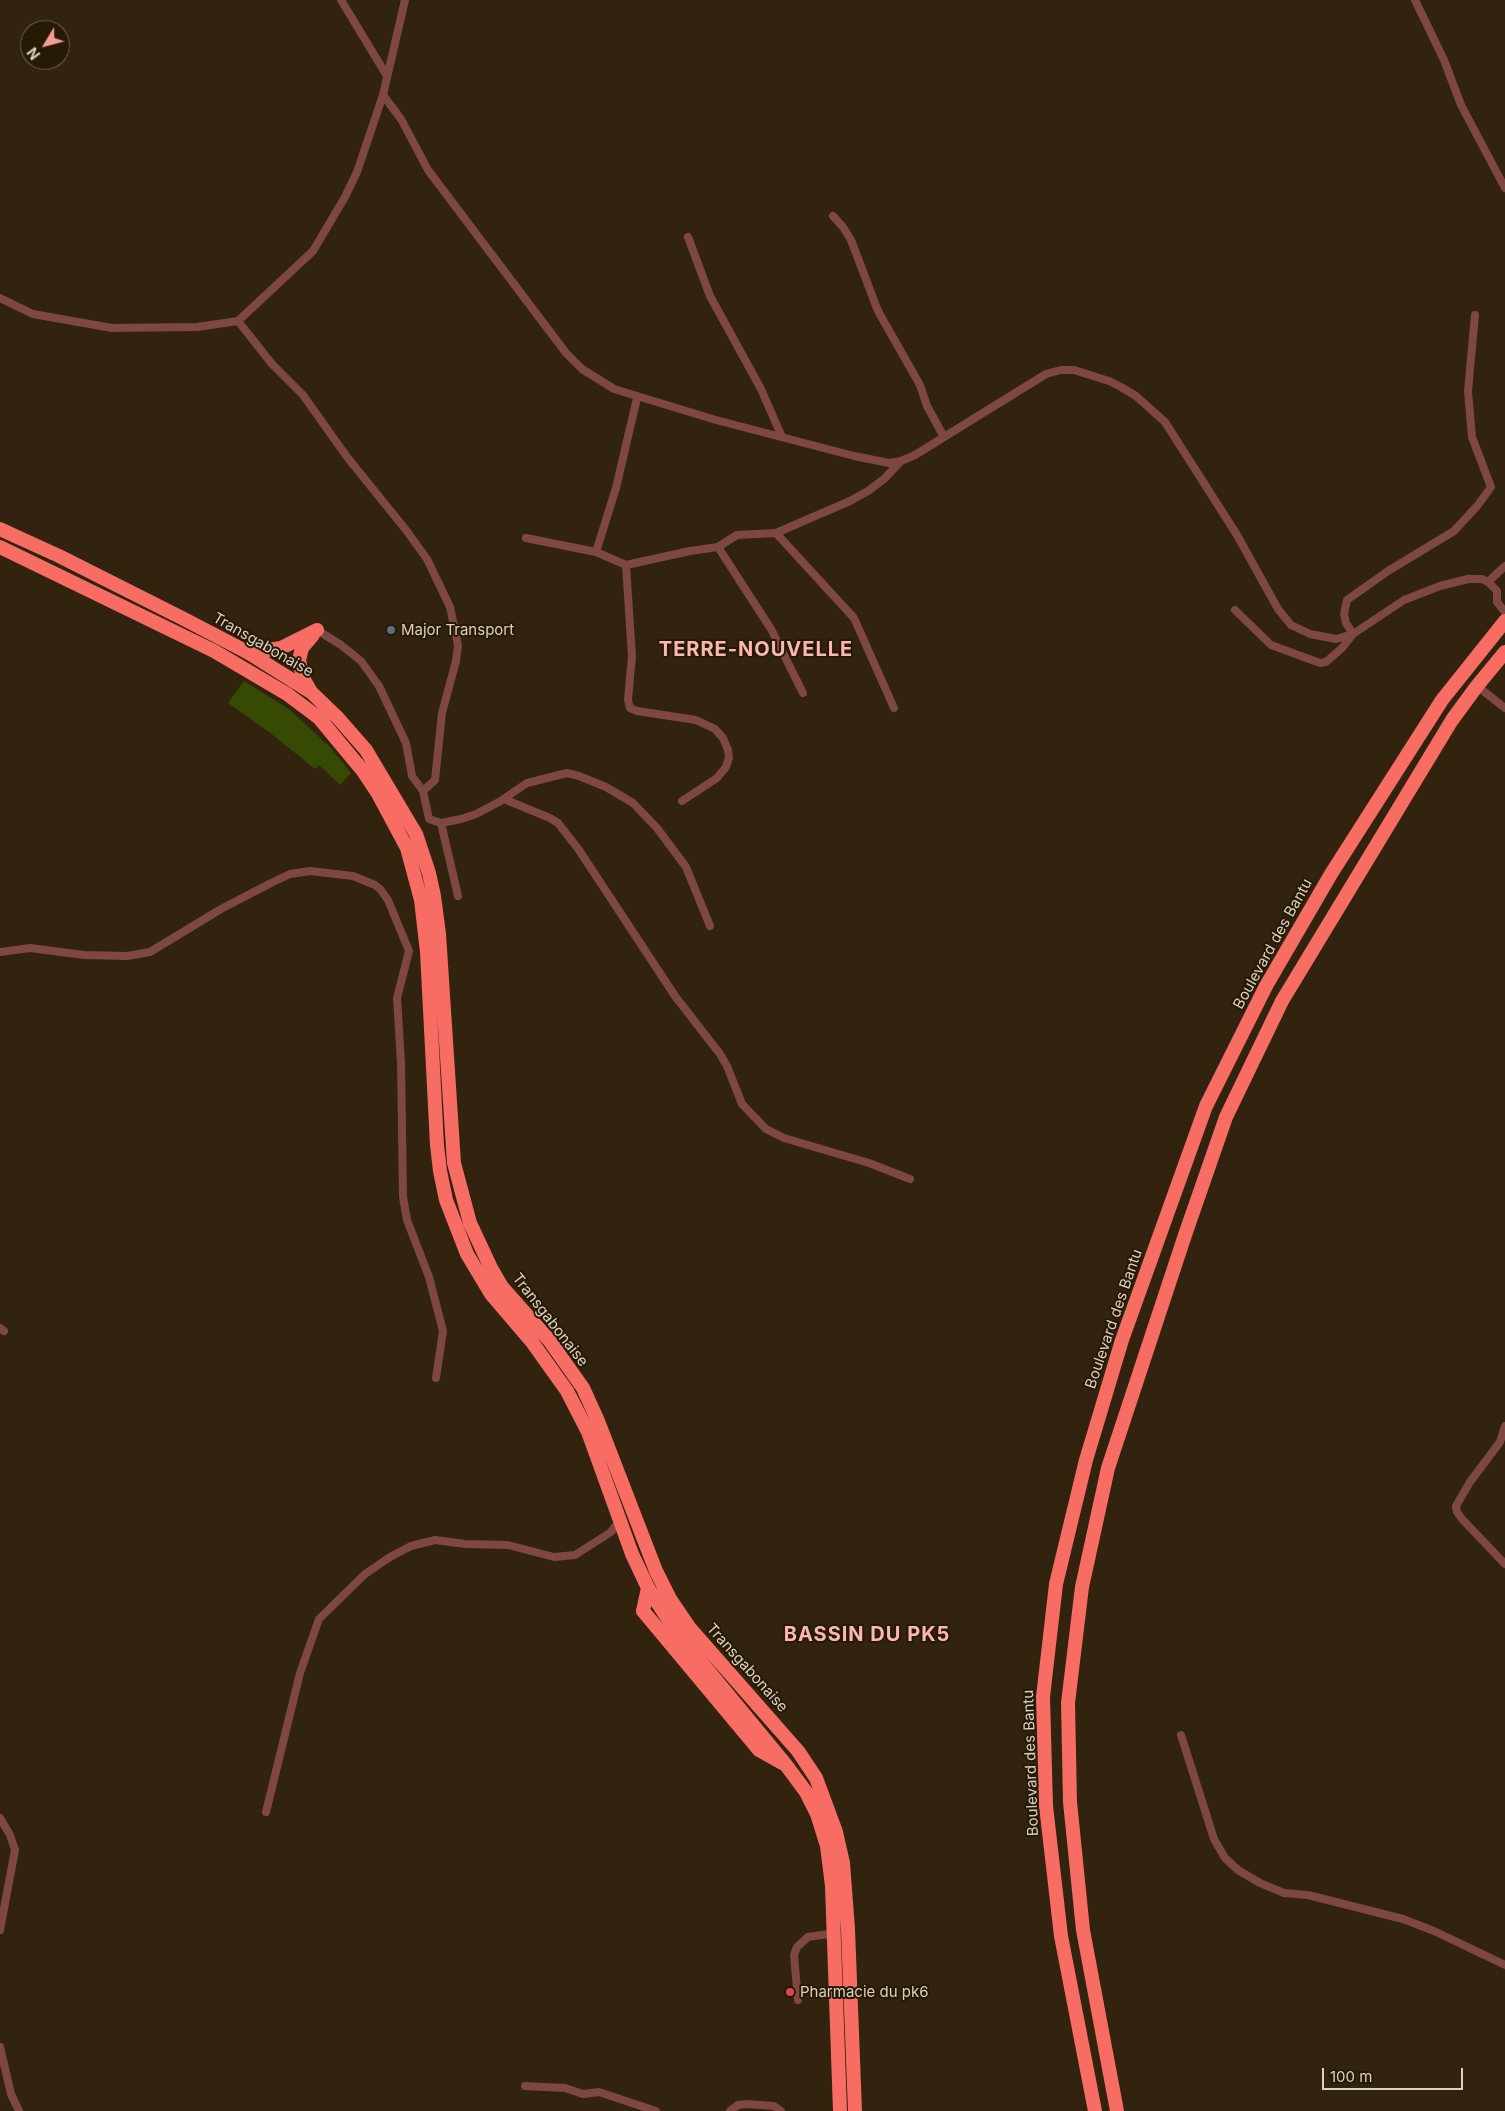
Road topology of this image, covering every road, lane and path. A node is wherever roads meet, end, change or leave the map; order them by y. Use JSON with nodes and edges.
{"nodes":[{"id":1,"x":342,"y":0,"type":"edge"},
{"id":2,"x":405,"y":0,"type":"edge"},
{"id":3,"x":1415,"y":0,"type":"edge"},
{"id":4,"x":386,"y":76,"type":"junction"},
{"id":5,"x":383,"y":95,"type":"junction"},
{"id":6,"x":1505,"y":188,"type":"edge"},
{"id":7,"x":833,"y":216,"type":"dead end"},
{"id":8,"x":688,"y":237,"type":"dead end"},
{"id":9,"x":0,"y":298,"type":"edge"},
{"id":10,"x":1475,"y":315,"type":"dead end"},
{"id":11,"x":238,"y":321,"type":"junction"},
{"id":12,"x":637,"y":398,"type":"junction"},
{"id":13,"x":782,"y":437,"type":"junction"},
{"id":14,"x":944,"y":437,"type":"junction"},
{"id":15,"x":901,"y":461,"type":"junction"},
{"id":16,"x":0,"y":529,"type":"edge"},
{"id":17,"x":776,"y":532,"type":"junction"},
{"id":18,"x":526,"y":538,"type":"dead end"},
{"id":19,"x":718,"y":547,"type":"junction"},
{"id":20,"x":0,"y":548,"type":"edge"},
{"id":21,"x":596,"y":552,"type":"junction"},
{"id":22,"x":626,"y":565,"type":"junction"},
{"id":23,"x":1505,"y":566,"type":"edge"},
{"id":24,"x":1488,"y":582,"type":"junction"},
{"id":25,"x":1236,"y":610,"type":"dead end"},
{"id":26,"x":1505,"y":612,"type":"edge"},
{"id":27,"x":1505,"y":621,"type":"edge"},
{"id":28,"x":317,"y":630,"type":"junction"},
{"id":29,"x":1353,"y":634,"type":"junction"},
{"id":30,"x":1505,"y":652,"type":"edge"},
{"id":31,"x":249,"y":653,"type":"junction"},
{"id":32,"x":1477,"y":686,"type":"junction"},
{"id":33,"x":311,"y":692,"type":"junction"},
{"id":34,"x":803,"y":693,"type":"dead end"},
{"id":35,"x":894,"y":708,"type":"dead end"},
{"id":36,"x":1505,"y":708,"type":"edge"},
{"id":37,"x":423,"y":791,"type":"junction"},
{"id":38,"x":504,"y":799,"type":"junction"},
{"id":39,"x":682,"y":801,"type":"dead end"},
{"id":40,"x":441,"y":822,"type":"junction"},
{"id":41,"x":458,"y":896,"type":"dead end"},
{"id":42,"x":710,"y":926,"type":"dead end"},
{"id":43,"x":0,"y":952,"type":"edge"},
{"id":44,"x":409,"y":952,"type":"junction"},
{"id":45,"x":426,"y":952,"type":"junction"},
{"id":46,"x":910,"y":1179,"type":"dead end"},
{"id":47,"x":436,"y":1378,"type":"dead end"},
{"id":48,"x":1505,"y":1426,"type":"edge"},
{"id":49,"x":620,"y":1520,"type":"junction"},
{"id":50,"x":1505,"y":1564,"type":"edge"},
{"id":51,"x":1182,"y":1735,"type":"dead end"},
{"id":52,"x":266,"y":1812,"type":"dead end"},
{"id":53,"x":0,"y":1818,"type":"edge"},
{"id":54,"x":0,"y":1930,"type":"edge"},
{"id":55,"x":835,"y":1933,"type":"junction"},
{"id":56,"x":1505,"y":1965,"type":"edge"},
{"id":57,"x":798,"y":2000,"type":"dead end"},
{"id":58,"x":0,"y":2047,"type":"edge"},
{"id":59,"x":1086,"y":2070,"type":"junction"},
{"id":60,"x":525,"y":2086,"type":"dead end"},
{"id":61,"x":1117,"y":2109,"type":"edge"},
{"id":62,"x":18,"y":2111,"type":"edge"},
{"id":63,"x":656,"y":2111,"type":"edge"},
{"id":64,"x":730,"y":2111,"type":"edge"},
{"id":65,"x":781,"y":2111,"type":"edge"},
{"id":66,"x":840,"y":2111,"type":"edge"},
{"id":67,"x":854,"y":2111,"type":"edge"},
{"id":68,"x":1088,"y":2111,"type":"edge"},
{"id":69,"x":1095,"y":2111,"type":"edge"}],
"edges":[{"from":1,"to":4,"type":"street"},
{"from":2,"to":4,"type":"street"},
{"from":3,"to":6,"type":"street"},
{"from":4,"to":5,"type":"street"},
{"from":5,"to":11,"type":"street"},
{"from":5,"to":12,"type":"street"},
{"from":7,"to":14,"type":"street"},
{"from":8,"to":13,"type":"street"},
{"from":9,"to":11,"type":"street"},
{"from":10,"to":29,"type":"street"},
{"from":11,"to":37,"type":"street"},
{"from":12,"to":13,"type":"street"},
{"from":12,"to":21,"type":"street"},
{"from":13,"to":15,"type":"street"},
{"from":14,"to":15,"type":"street"},
{"from":14,"to":29,"type":"street"},
{"from":15,"to":17,"type":"street"},
{"from":16,"to":31,"type":"highway","name":"Transgabonaise"},
{"from":17,"to":19,"type":"street"},
{"from":17,"to":35,"type":"street"},
{"from":18,"to":21,"type":"street"},
{"from":19,"to":22,"type":"street"},
{"from":19,"to":34,"type":"street"},
{"from":20,"to":45,"type":"highway","name":"Transgabonaise"},
{"from":21,"to":22,"type":"street"},
{"from":22,"to":39,"type":"street"},
{"from":23,"to":24,"type":"street"},
{"from":24,"to":26,"type":"street"},
{"from":24,"to":29,"type":"street"},
{"from":25,"to":29,"type":"street"},
{"from":27,"to":59,"type":"highway","name":"Boulevard des Bantu"},
{"from":28,"to":31,"type":"highway"},
{"from":28,"to":33,"type":"highway"},
{"from":28,"to":37,"type":"street"},
{"from":30,"to":32,"type":"highway"},
{"from":31,"to":33,"type":"highway","name":"Transgabonaise"},
{"from":32,"to":36,"type":"street"},
{"from":32,"to":61,"type":"highway"},
{"from":33,"to":67,"type":"highway","name":"Transgabonaise"},
{"from":37,"to":40,"type":"street"},
{"from":38,"to":40,"type":"street"},
{"from":38,"to":42,"type":"street"},
{"from":38,"to":46,"type":"street"},
{"from":40,"to":41,"type":"street"},
{"from":43,"to":44,"type":"street"},
{"from":44,"to":45,"type":"street"},
{"from":44,"to":47,"type":"street"},
{"from":45,"to":49,"type":"highway","name":"Transgabonaise"},
{"from":48,"to":50,"type":"street"},
{"from":49,"to":52,"type":"street"},
{"from":49,"to":55,"type":"highway","name":"Transgabonaise"},
{"from":51,"to":56,"type":"street"},
{"from":53,"to":54,"type":"street"},
{"from":55,"to":57,"type":"street"},
{"from":55,"to":66,"type":"highway","name":"Transgabonaise"},
{"from":58,"to":62,"type":"street"},
{"from":59,"to":68,"type":"highway"},
{"from":59,"to":69,"type":"highway","name":"Boulevard des Bantu"},
{"from":60,"to":63,"type":"street"},
{"from":64,"to":65,"type":"street"}]}
